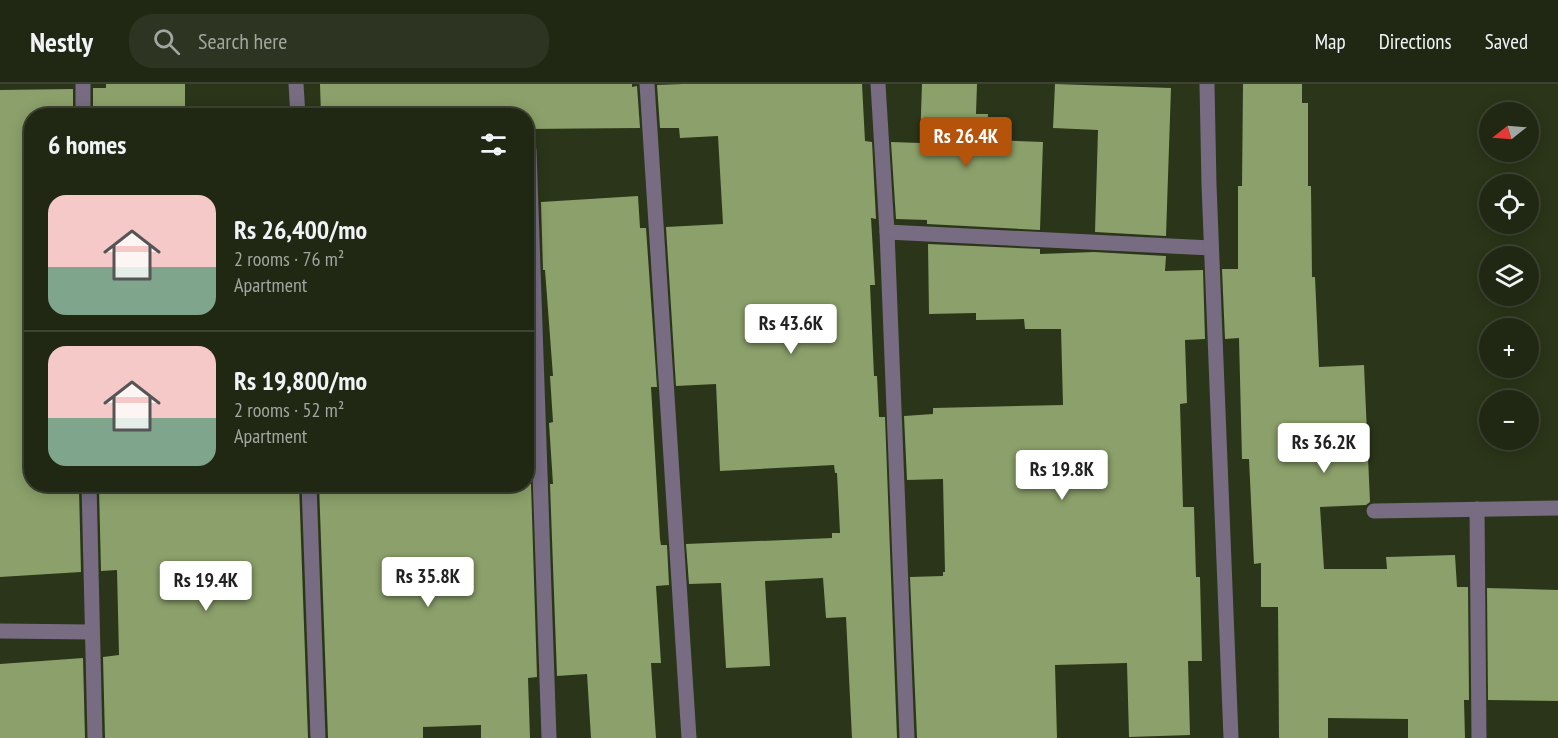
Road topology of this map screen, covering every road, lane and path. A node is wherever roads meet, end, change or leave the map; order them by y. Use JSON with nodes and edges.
{"nodes":[{"id":1,"x":83,"y":84,"type":"edge"},
{"id":2,"x":297,"y":84,"type":"edge"},
{"id":3,"x":647,"y":84,"type":"edge"},
{"id":4,"x":878,"y":84,"type":"edge"},
{"id":5,"x":1207,"y":84,"type":"edge"},
{"id":6,"x":84,"y":108,"type":"edge"},
{"id":7,"x":297,"y":108,"type":"edge"},
{"id":8,"x":887,"y":232,"type":"junction"},
{"id":9,"x":1211,"y":248,"type":"junction"},
{"id":10,"x":534,"y":297,"type":"edge"},
{"id":11,"x":89,"y":492,"type":"edge"},
{"id":12,"x":309,"y":492,"type":"edge"},
{"id":13,"x":1558,"y":508,"type":"edge"},
{"id":14,"x":1477,"y":509,"type":"junction"},
{"id":15,"x":1374,"y":511,"type":"dead end"},
{"id":16,"x":0,"y":631,"type":"edge"},
{"id":17,"x":92,"y":632,"type":"junction"},
{"id":18,"x":95,"y":738,"type":"edge"},
{"id":19,"x":318,"y":738,"type":"edge"},
{"id":20,"x":549,"y":738,"type":"edge"},
{"id":21,"x":689,"y":738,"type":"edge"},
{"id":22,"x":907,"y":738,"type":"edge"},
{"id":23,"x":1231,"y":738,"type":"edge"},
{"id":24,"x":1479,"y":738,"type":"edge"}],
"edges":[{"from":1,"to":6,"type":"street"},
{"from":2,"to":7,"type":"street"},
{"from":3,"to":21,"type":"street"},
{"from":4,"to":8,"type":"street"},
{"from":5,"to":9,"type":"street"},
{"from":8,"to":9,"type":"street"},
{"from":8,"to":22,"type":"street"},
{"from":9,"to":23,"type":"street"},
{"from":10,"to":20,"type":"street"},
{"from":11,"to":17,"type":"street"},
{"from":12,"to":19,"type":"street"},
{"from":13,"to":14,"type":"street"},
{"from":14,"to":15,"type":"street"},
{"from":14,"to":24,"type":"street"},
{"from":16,"to":17,"type":"street"},
{"from":17,"to":18,"type":"street"}]}
